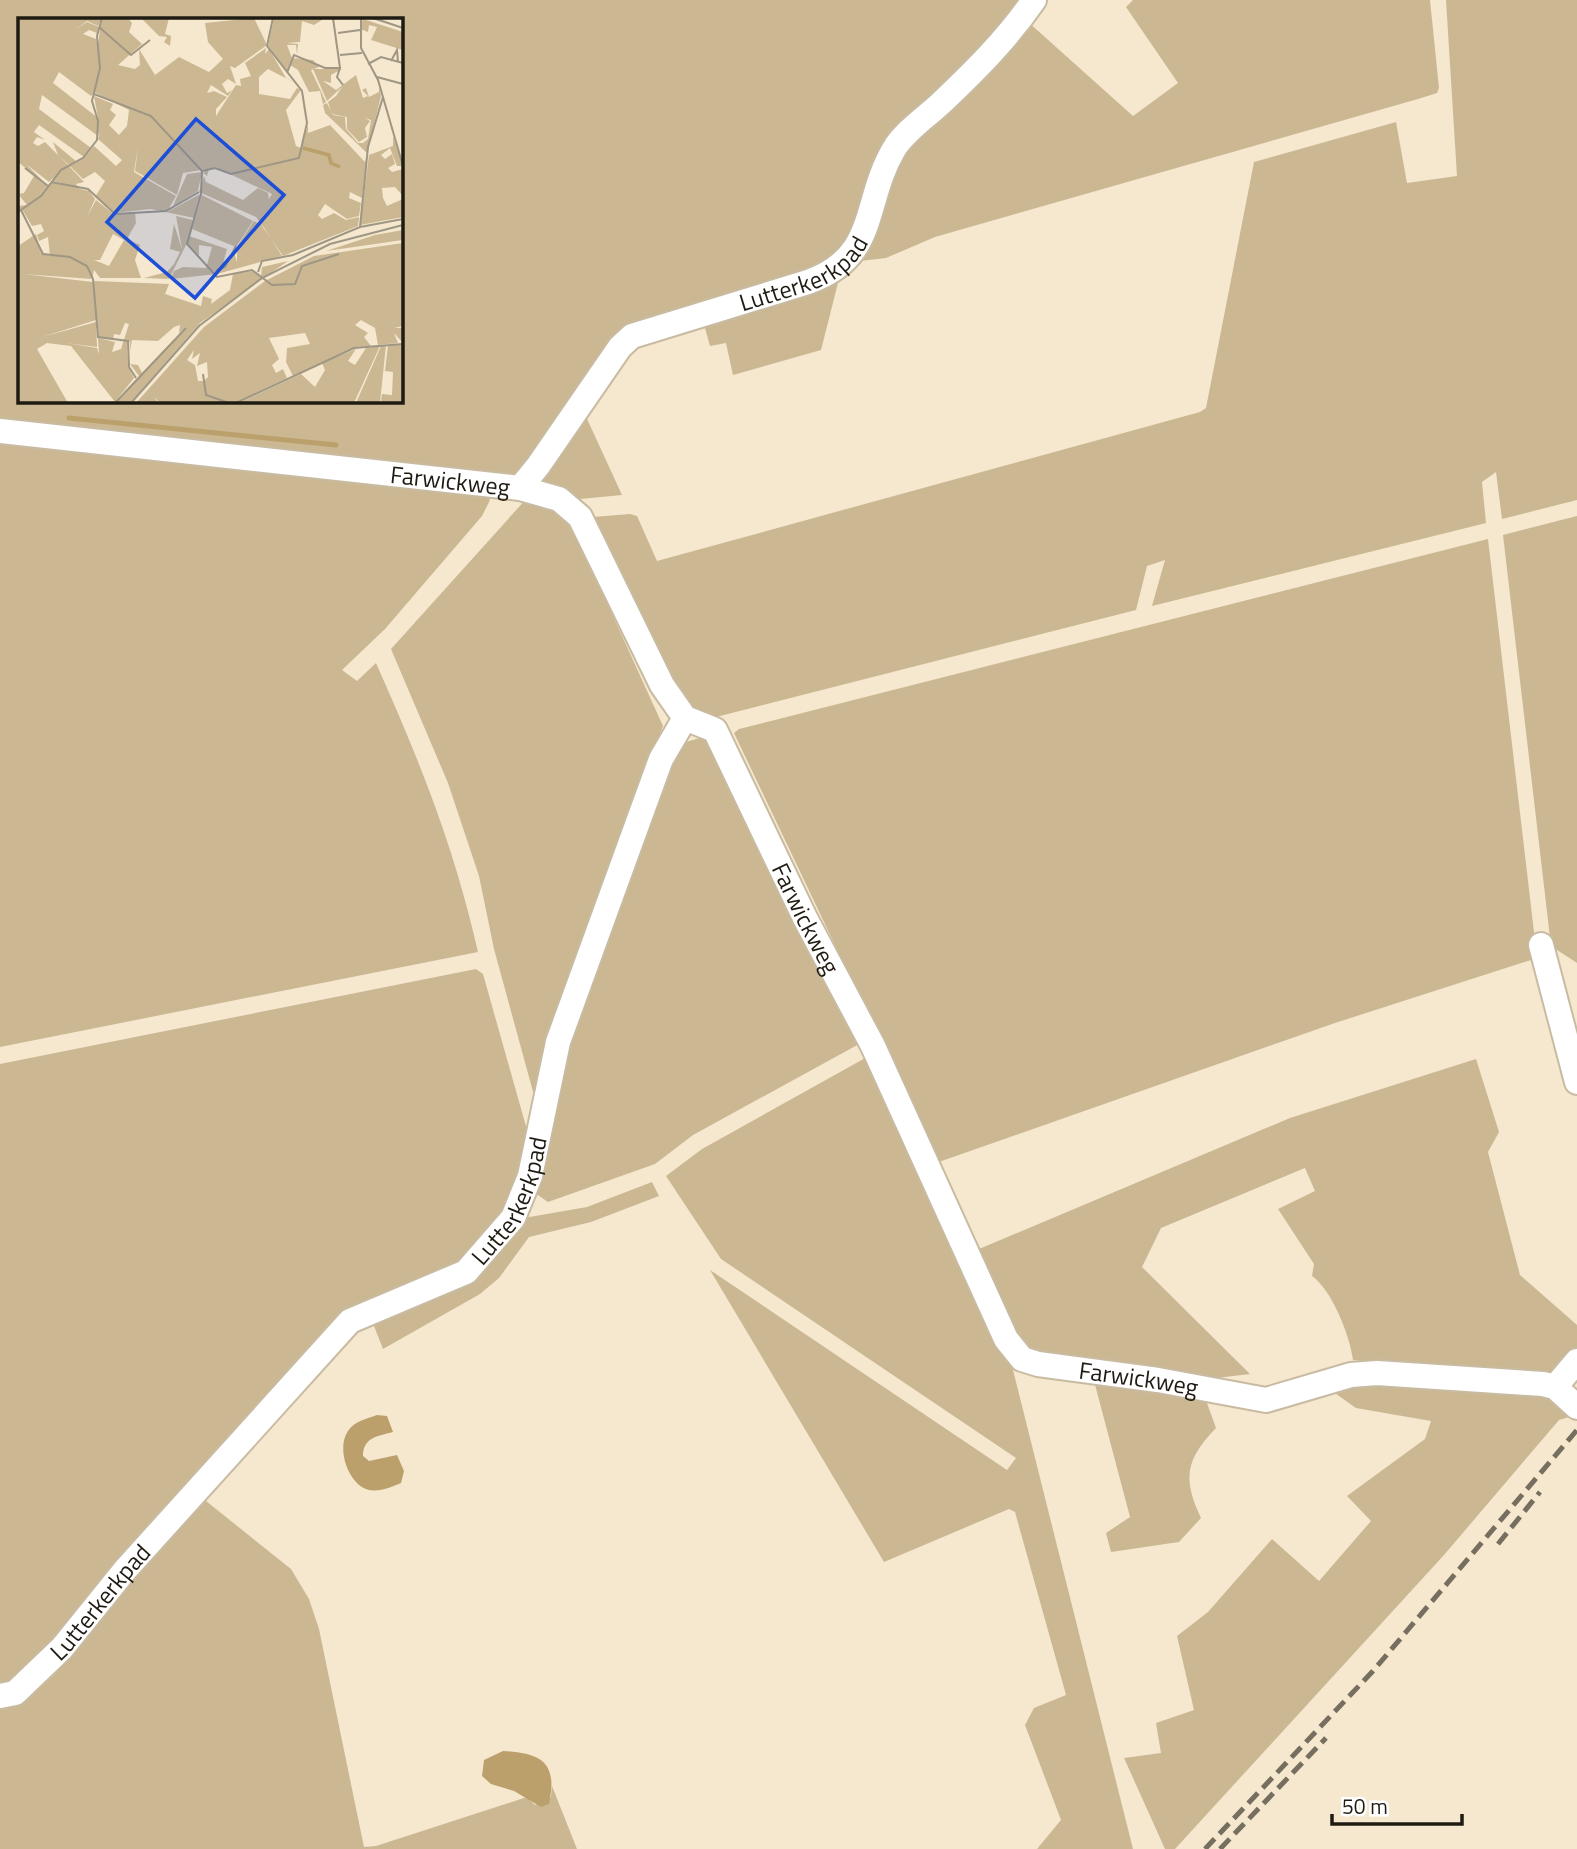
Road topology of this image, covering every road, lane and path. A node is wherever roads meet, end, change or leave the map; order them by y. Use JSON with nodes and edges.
{"nodes":[{"id":1,"x":1034,"y":0,"type":"edge"},
{"id":2,"x":0,"y":431,"type":"edge"},
{"id":3,"x":520,"y":488,"type":"junction"},
{"id":4,"x":685,"y":718,"type":"junction"},
{"id":5,"x":1541,"y":945,"type":"dead end"},
{"id":6,"x":1577,"y":1082,"type":"edge"},
{"id":7,"x":1577,"y":1361,"type":"edge"},
{"id":8,"x":1555,"y":1387,"type":"junction"},
{"id":9,"x":1577,"y":1407,"type":"edge"},
{"id":10,"x":0,"y":1696,"type":"edge"}],
"edges":[{"from":1,"to":3,"type":"street","name":"Lutterkerkpad"},
{"from":2,"to":3,"type":"street","name":"Farwickweg"},
{"from":3,"to":4,"type":"street","name":"Farwickweg"},
{"from":4,"to":8,"type":"street","name":"Farwickweg"},
{"from":4,"to":10,"type":"street","name":"Lutterkerkpad"},
{"from":5,"to":6,"type":"street"},
{"from":7,"to":8,"type":"street"},
{"from":8,"to":9,"type":"street"}]}
